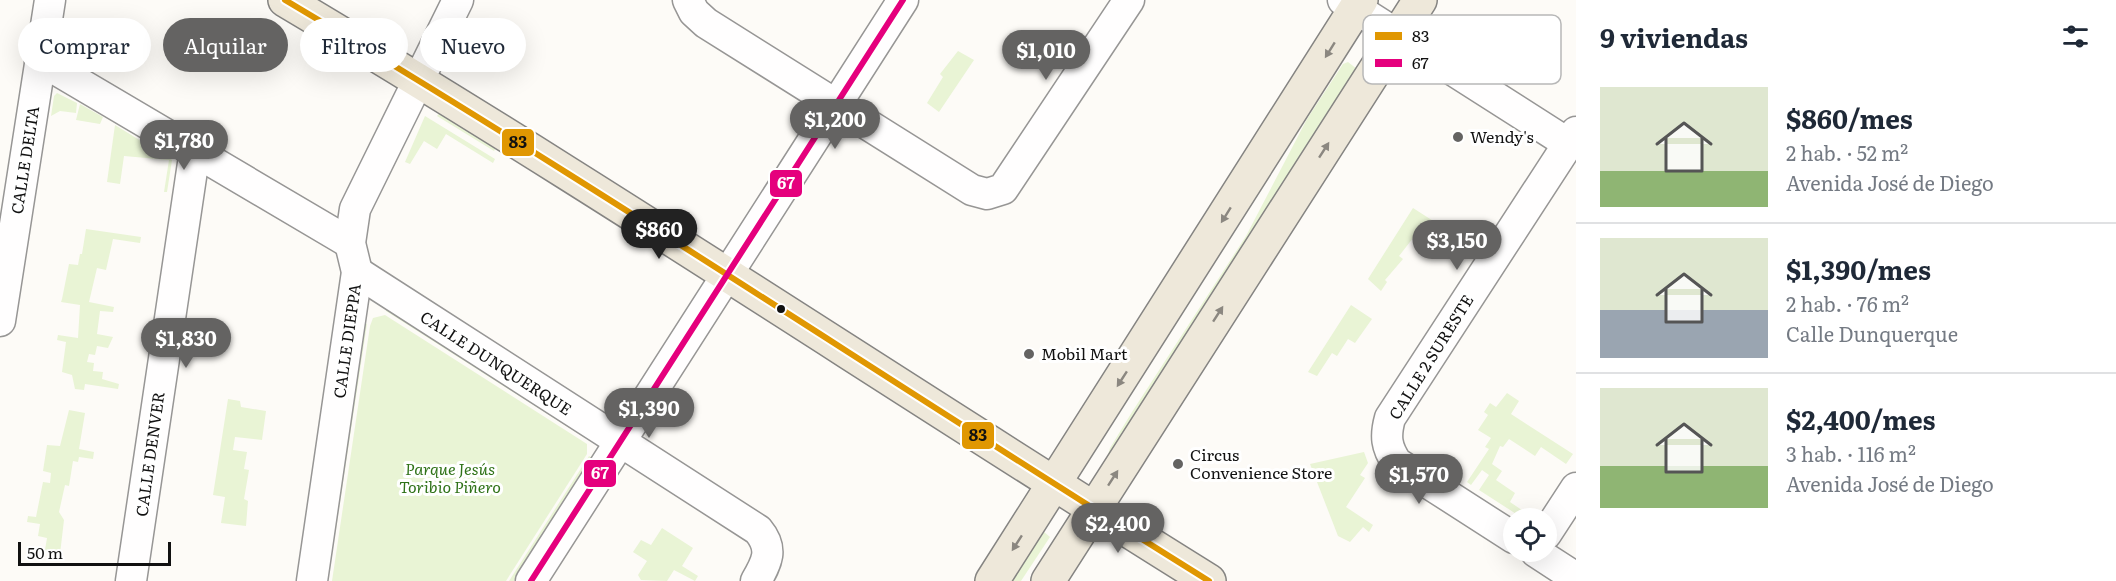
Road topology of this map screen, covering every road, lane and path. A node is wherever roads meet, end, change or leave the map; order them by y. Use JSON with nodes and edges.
{"nodes":[{"id":1,"x":50,"y":0,"type":"edge"},
{"id":2,"x":285,"y":0,"type":"edge"},
{"id":3,"x":458,"y":0,"type":"edge"},
{"id":4,"x":688,"y":0,"type":"edge"},
{"id":5,"x":903,"y":0,"type":"edge"},
{"id":6,"x":1129,"y":0,"type":"edge"},
{"id":7,"x":1420,"y":0,"type":"edge"},
{"id":8,"x":1354,"y":3,"type":"edge"},
{"id":9,"x":1370,"y":15,"type":"edge"},
{"id":10,"x":1411,"y":15,"type":"edge"},
{"id":11,"x":47,"y":18,"type":"edge"},
{"id":12,"x":38,"y":72,"type":"edge"},
{"id":13,"x":61,"y":72,"type":"edge"},
{"id":14,"x":419,"y":80,"type":"junction"},
{"id":15,"x":1366,"y":84,"type":"edge"},
{"id":16,"x":1481,"y":84,"type":"edge"},
{"id":17,"x":836,"y":105,"type":"junction"},
{"id":18,"x":1572,"y":138,"type":"edge"},
{"id":19,"x":195,"y":150,"type":"junction"},
{"id":20,"x":350,"y":243,"type":"junction"},
{"id":21,"x":357,"y":272,"type":"junction"},
{"id":22,"x":726,"y":272,"type":"junction"},
{"id":23,"x":0,"y":321,"type":"edge"},
{"id":24,"x":619,"y":442,"type":"junction"},
{"id":25,"x":1056,"y":483,"type":"junction"},
{"id":26,"x":1576,"y":488,"type":"edge"},
{"id":27,"x":1093,"y":509,"type":"junction"},
{"id":28,"x":1557,"y":517,"type":"edge"},
{"id":29,"x":1503,"y":531,"type":"edge"},
{"id":30,"x":1551,"y":562,"type":"edge"},
{"id":31,"x":762,"y":571,"type":"edge"},
{"id":32,"x":1576,"y":578,"type":"edge"},
{"id":33,"x":131,"y":581,"type":"edge"},
{"id":34,"x":312,"y":581,"type":"edge"},
{"id":35,"x":531,"y":581,"type":"edge"},
{"id":36,"x":992,"y":581,"type":"edge"},
{"id":37,"x":1048,"y":581,"type":"edge"},
{"id":38,"x":1209,"y":581,"type":"edge"}],
"edges":[{"from":1,"to":11,"type":"street","name":"CALLE DELTA"},
{"from":2,"to":14,"type":"main road"},
{"from":3,"to":14,"type":"street","name":"CALLE DIEPPA"},
{"from":4,"to":17,"type":"street"},
{"from":5,"to":17,"type":"street"},
{"from":6,"to":17,"type":"street"},
{"from":7,"to":10,"type":"main road"},
{"from":8,"to":9,"type":"street"},
{"from":8,"to":25,"type":"main road","one_way":true},
{"from":12,"to":23,"type":"street","name":"CALLE DELTA"},
{"from":13,"to":19,"type":"street"},
{"from":14,"to":20,"type":"street","name":"CALLE DIEPPA"},
{"from":14,"to":22,"type":"main road"},
{"from":27,"to":15,"type":"main road","one_way":true},
{"from":16,"to":18,"type":"street"},
{"from":17,"to":22,"type":"street"},
{"from":18,"to":29,"type":"street","name":"CALLE 2 SURESTE"},
{"from":19,"to":20,"type":"street"},
{"from":19,"to":33,"type":"street","name":"CALLE DENVER"},
{"from":20,"to":21,"type":"street","name":"CALLE DIEPPA"},
{"from":21,"to":24,"type":"street","name":"CALLE DUNQUERQUE"},
{"from":21,"to":34,"type":"street","name":"CALLE DIEPPA"},
{"from":22,"to":24,"type":"street"},
{"from":22,"to":25,"type":"main road"},
{"from":24,"to":31,"type":"street","name":"CALLE DUNQUERQUE"},
{"from":24,"to":35,"type":"street"},
{"from":25,"to":27,"type":"main road"},
{"from":25,"to":36,"type":"main road","one_way":true},
{"from":26,"to":28,"type":"street"},
{"from":27,"to":37,"type":"main road"},
{"from":27,"to":38,"type":"main road"},
{"from":30,"to":32,"type":"street"}]}
